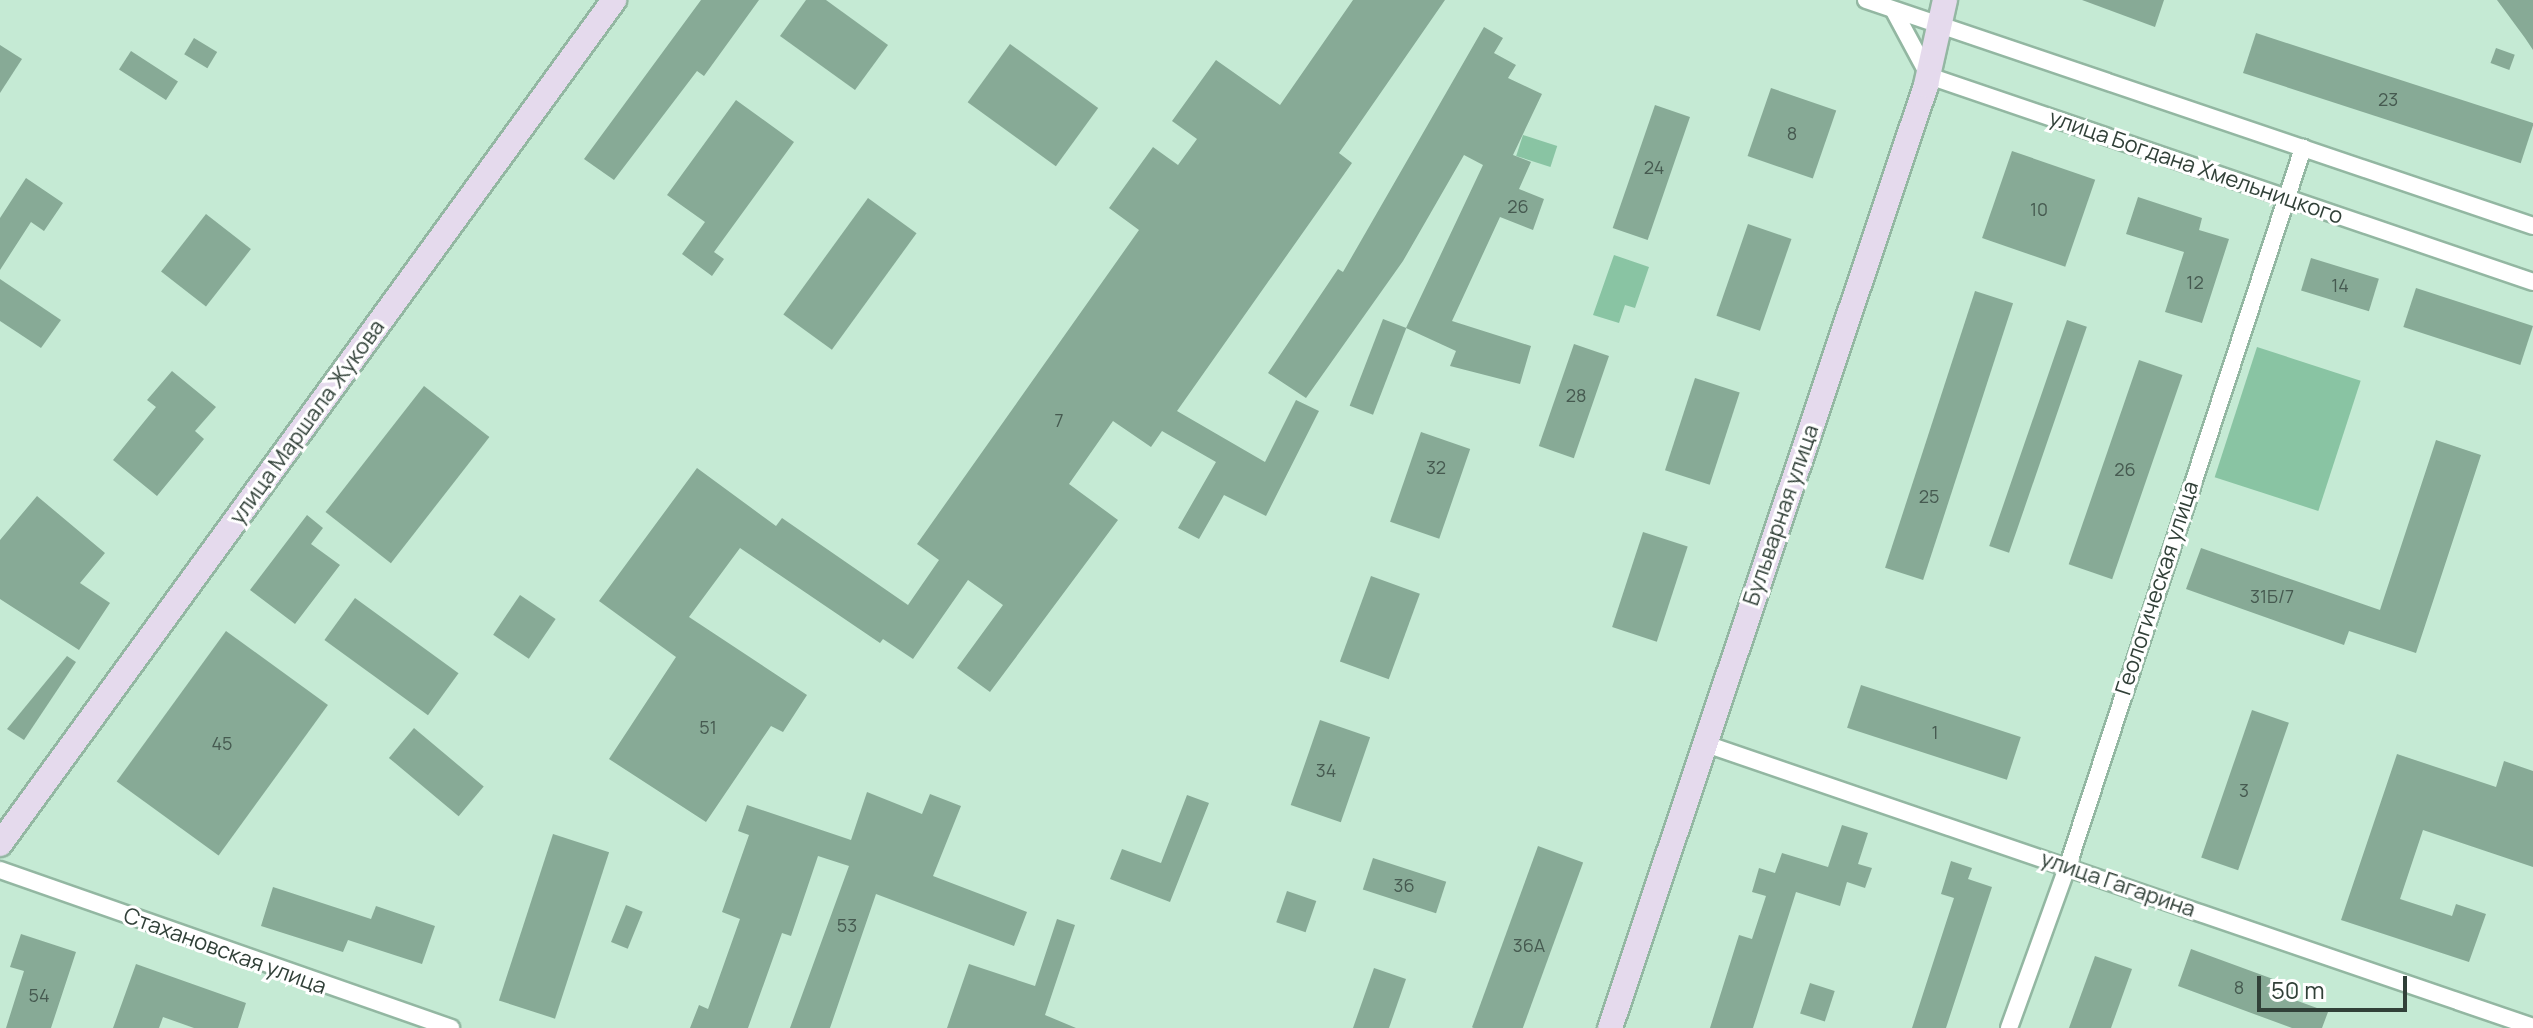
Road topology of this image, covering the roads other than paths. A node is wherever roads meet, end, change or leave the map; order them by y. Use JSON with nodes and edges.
{"nodes":[{"id":1,"x":614,"y":0,"type":"edge"},
{"id":2,"x":1866,"y":0,"type":"edge"},
{"id":3,"x":1945,"y":0,"type":"edge"},
{"id":4,"x":1894,"y":11,"type":"junction"},
{"id":5,"x":1936,"y":26,"type":"junction"},
{"id":6,"x":1929,"y":76,"type":"junction"},
{"id":7,"x":2303,"y":148,"type":"junction"},
{"id":8,"x":2285,"y":197,"type":"junction"},
{"id":9,"x":2533,"y":226,"type":"edge"},
{"id":10,"x":2533,"y":282,"type":"edge"},
{"id":11,"x":1703,"y":743,"type":"junction"},
{"id":12,"x":0,"y":844,"type":"edge"},
{"id":13,"x":2068,"y":865,"type":"junction"},
{"id":14,"x":0,"y":870,"type":"edge"},
{"id":15,"x":2533,"y":1027,"type":"edge"},
{"id":16,"x":451,"y":1028,"type":"edge"},
{"id":17,"x":1610,"y":1028,"type":"edge"},
{"id":18,"x":2009,"y":1028,"type":"edge"}],
"edges":[{"from":1,"to":12,"type":"main road","name":"улица Маршала Жукова"},
{"from":2,"to":4,"type":"street"},
{"from":3,"to":5,"type":"main road","name":"Бульварная улица"},
{"from":4,"to":5,"type":"street"},
{"from":4,"to":6,"type":"street"},
{"from":5,"to":6,"type":"main road","name":"Бульварная улица"},
{"from":5,"to":7,"type":"street"},
{"from":6,"to":8,"type":"street","name":"улица Богдана Хмельницкого"},
{"from":6,"to":11,"type":"main road","name":"Бульварная улица"},
{"from":7,"to":8,"type":"street","name":"Геологическая улица"},
{"from":7,"to":9,"type":"street"},
{"from":8,"to":10,"type":"street","name":"улица Богдана Хмельницкого"},
{"from":8,"to":13,"type":"street","name":"Геологическая улица"},
{"from":11,"to":13,"type":"street","name":"улица Гагарина"},
{"from":11,"to":17,"type":"main road","name":"Бульварная улица"},
{"from":13,"to":15,"type":"street","name":"улица Гагарина"},
{"from":13,"to":18,"type":"street","name":"Геологическая улица"},
{"from":14,"to":16,"type":"street","name":"Стахановская улица"}]}
